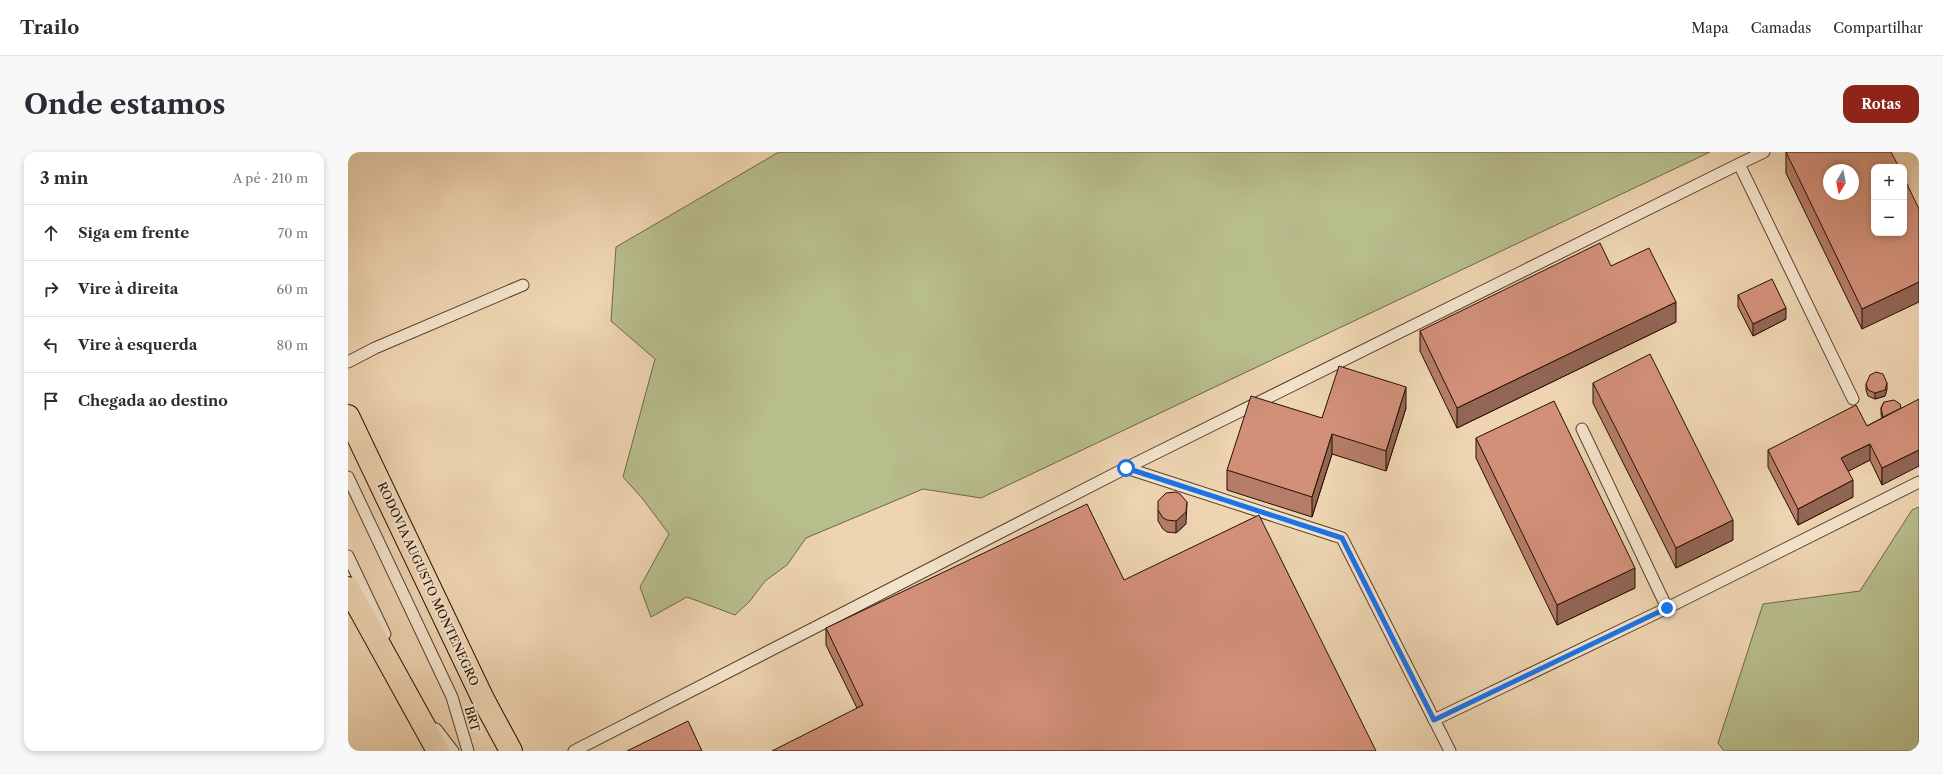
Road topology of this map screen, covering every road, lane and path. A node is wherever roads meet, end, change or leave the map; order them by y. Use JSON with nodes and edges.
{"nodes":[{"id":1,"x":1764,"y":152,"type":"edge"},
{"id":2,"x":1739,"y":164,"type":"junction"},
{"id":3,"x":524,"y":285,"type":"dead end"},
{"id":4,"x":348,"y":362,"type":"edge"},
{"id":5,"x":1853,"y":399,"type":"dead end"},
{"id":6,"x":348,"y":416,"type":"edge"},
{"id":7,"x":1582,"y":429,"type":"dead end"},
{"id":8,"x":1126,"y":468,"type":"junction"},
{"id":9,"x":348,"y":477,"type":"edge"},
{"id":10,"x":1919,"y":482,"type":"edge"},
{"id":11,"x":348,"y":556,"type":"edge"},
{"id":12,"x":348,"y":588,"type":"edge"},
{"id":13,"x":1667,"y":608,"type":"junction"},
{"id":14,"x":1434,"y":720,"type":"junction"},
{"id":15,"x":438,"y":751,"type":"edge"},
{"id":16,"x":453,"y":751,"type":"edge"},
{"id":17,"x":468,"y":751,"type":"edge"},
{"id":18,"x":511,"y":751,"type":"edge"},
{"id":19,"x":574,"y":751,"type":"edge"},
{"id":20,"x":1450,"y":751,"type":"edge"}],
"edges":[{"from":1,"to":2,"type":"lane"},
{"from":2,"to":5,"type":"lane"},
{"from":2,"to":8,"type":"lane"},
{"from":3,"to":4,"type":"lane"},
{"from":6,"to":18,"type":"main road","name":"RODOVIA AUGUSTO MONTENEGRO"},
{"from":7,"to":13,"type":"lane"},
{"from":8,"to":14,"type":"lane"},
{"from":8,"to":19,"type":"lane"},
{"from":9,"to":17,"type":"lane","name":"BRT"},
{"from":10,"to":13,"type":"lane"},
{"from":11,"to":16,"type":"lane"},
{"from":12,"to":15,"type":"main road"},
{"from":13,"to":14,"type":"lane"},
{"from":14,"to":20,"type":"lane"}]}
